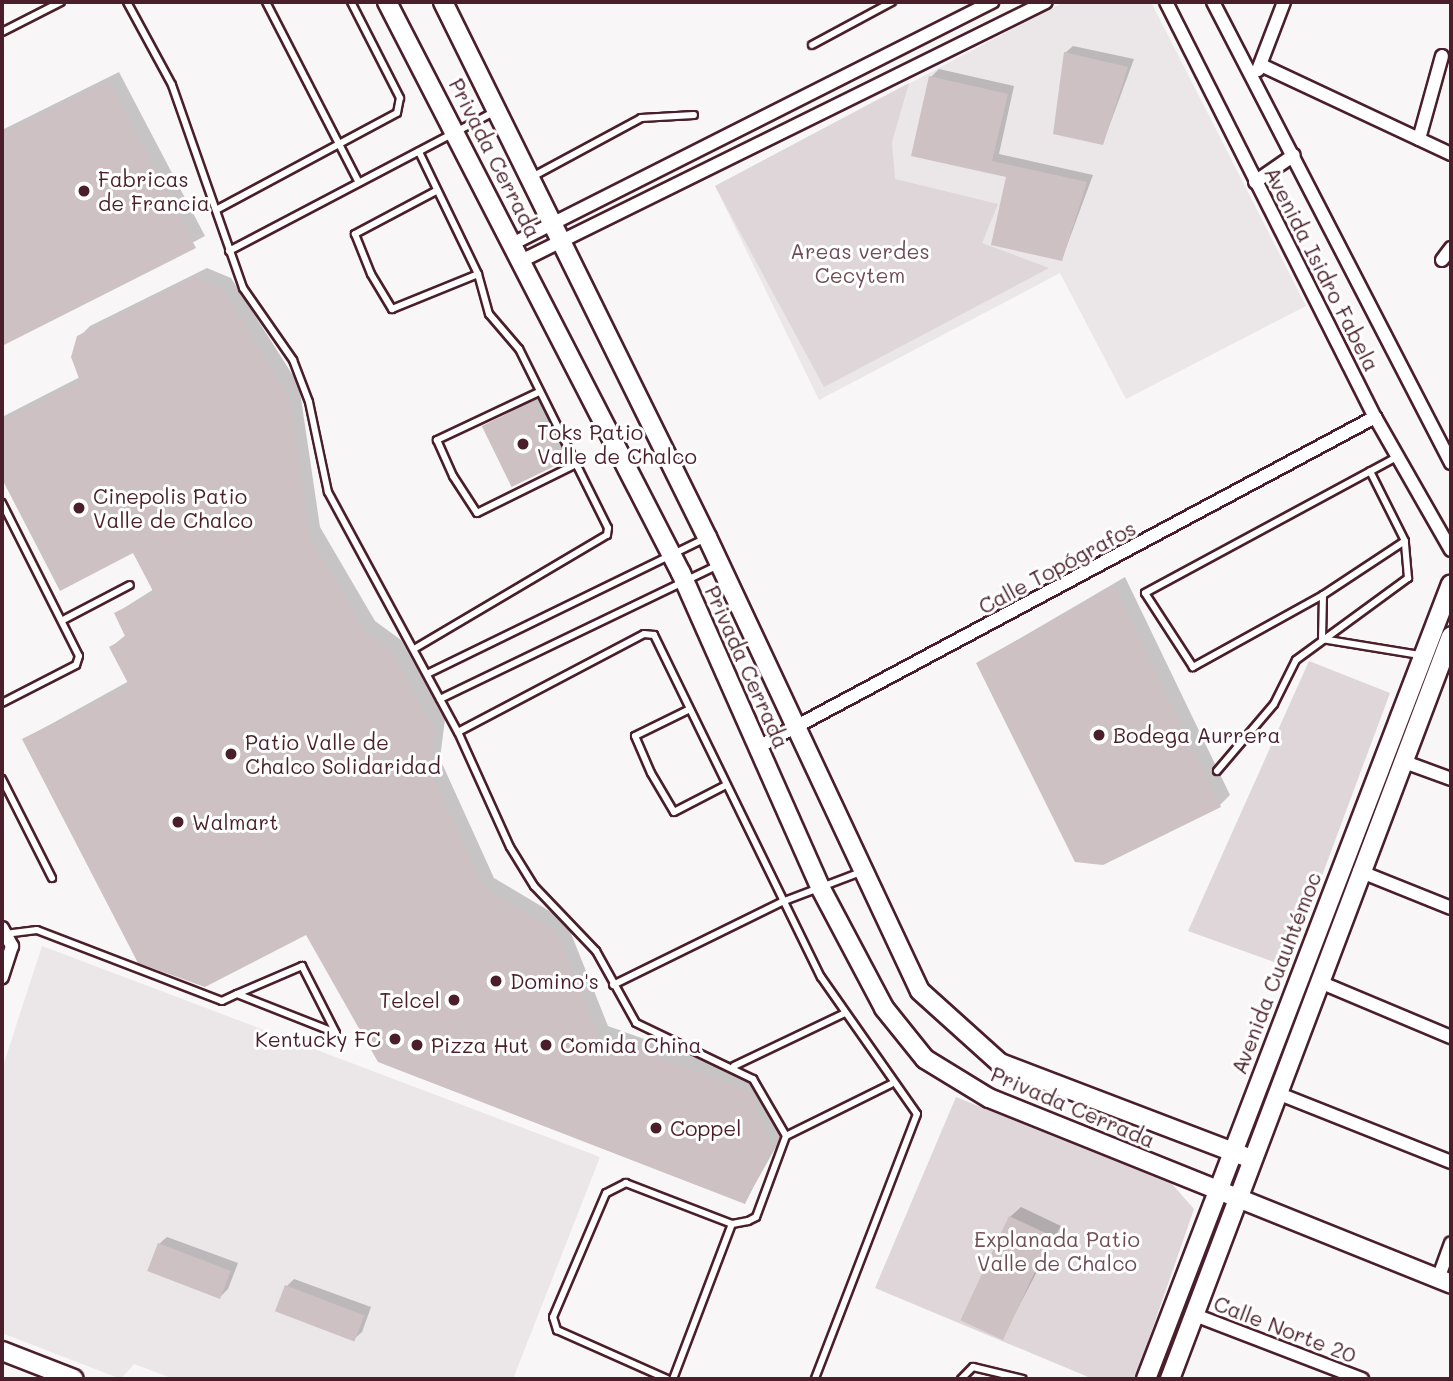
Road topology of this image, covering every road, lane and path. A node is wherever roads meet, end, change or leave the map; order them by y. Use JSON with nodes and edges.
{"nodes":[{"id":1,"x":61,"y":2,"type":"edge"},
{"id":2,"x":127,"y":2,"type":"edge"},
{"id":3,"x":266,"y":2,"type":"edge"},
{"id":4,"x":351,"y":2,"type":"edge"},
{"id":5,"x":387,"y":2,"type":"edge"},
{"id":6,"x":443,"y":2,"type":"edge"},
{"id":7,"x":892,"y":2,"type":"edge"},
{"id":8,"x":992,"y":2,"type":"edge"},
{"id":9,"x":1046,"y":2,"type":"edge"},
{"id":10,"x":1166,"y":2,"type":"edge"},
{"id":11,"x":1283,"y":2,"type":"edge"},
{"id":12,"x":1215,"y":3,"type":"edge"},
{"id":13,"x":2,"y":32,"type":"edge"},
{"id":14,"x":812,"y":45,"type":"dead end"},
{"id":15,"x":1442,"y":56,"type":"dead end"},
{"id":16,"x":1261,"y":65,"type":"junction"},
{"id":17,"x":856,"y":71,"type":"junction"},
{"id":18,"x":1254,"y":82,"type":"junction"},
{"id":19,"x":866,"y":91,"type":"junction"},
{"id":20,"x":499,"y":110,"type":"junction"},
{"id":21,"x":694,"y":115,"type":"dead end"},
{"id":22,"x":456,"y":129,"type":"junction"},
{"id":23,"x":1419,"y":139,"type":"junction"},
{"id":24,"x":340,"y":146,"type":"junction"},
{"id":25,"x":419,"y":152,"type":"junction"},
{"id":26,"x":1451,"y":154,"type":"edge"},
{"id":27,"x":1294,"y":155,"type":"junction"},
{"id":28,"x":532,"y":177,"type":"junction"},
{"id":29,"x":1255,"y":182,"type":"junction"},
{"id":30,"x":359,"y":183,"type":"junction"},
{"id":31,"x":436,"y":191,"type":"junction"},
{"id":32,"x":216,"y":210,"type":"junction"},
{"id":33,"x":559,"y":232,"type":"junction"},
{"id":34,"x":512,"y":244,"type":"junction"},
{"id":35,"x":1451,"y":248,"type":"edge"},
{"id":36,"x":229,"y":251,"type":"junction"},
{"id":37,"x":1442,"y":260,"type":"dead end"},
{"id":38,"x":521,"y":261,"type":"junction"},
{"id":39,"x":478,"y":274,"type":"junction"},
{"id":40,"x":539,"y":392,"type":"junction"},
{"id":41,"x":1375,"y":417,"type":"junction"},
{"id":42,"x":1398,"y":456,"type":"junction"},
{"id":43,"x":1451,"y":463,"type":"edge"},
{"id":44,"x":576,"y":464,"type":"junction"},
{"id":45,"x":1370,"y":471,"type":"junction"},
{"id":46,"x":2,"y":503,"type":"edge"},
{"id":47,"x":707,"y":537,"type":"junction"},
{"id":48,"x":1405,"y":541,"type":"junction"},
{"id":49,"x":1451,"y":550,"type":"edge"},
{"id":50,"x":670,"y":553,"type":"junction"},
{"id":51,"x":719,"y":565,"type":"junction"},
{"id":52,"x":684,"y":579,"type":"junction"},
{"id":53,"x":1451,"y":584,"type":"edge"},
{"id":54,"x":130,"y":585,"type":"dead end"},
{"id":55,"x":1322,"y":595,"type":"junction"},
{"id":56,"x":65,"y":620,"type":"junction"},
{"id":57,"x":1451,"y":636,"type":"edge"},
{"id":58,"x":1322,"y":639,"type":"junction"},
{"id":59,"x":414,"y":649,"type":"junction"},
{"id":60,"x":1421,"y":656,"type":"junction"},
{"id":61,"x":1446,"y":664,"type":"edge"},
{"id":62,"x":427,"y":674,"type":"junction"},
{"id":63,"x":440,"y":699,"type":"junction"},
{"id":64,"x":2,"y":703,"type":"edge"},
{"id":65,"x":688,"y":710,"type":"junction"},
{"id":66,"x":795,"y":731,"type":"junction"},
{"id":67,"x":458,"y":732,"type":"junction"},
{"id":68,"x":756,"y":748,"type":"junction"},
{"id":69,"x":1402,"y":761,"type":"junction"},
{"id":70,"x":1217,"y":771,"type":"dead end"},
{"id":71,"x":2,"y":779,"type":"edge"},
{"id":72,"x":1451,"y":779,"type":"edge"},
{"id":73,"x":726,"y":785,"type":"junction"},
{"id":74,"x":863,"y":871,"type":"junction"},
{"id":75,"x":1359,"y":871,"type":"junction"},
{"id":76,"x":52,"y":878,"type":"dead end"},
{"id":77,"x":820,"y":887,"type":"junction"},
{"id":78,"x":782,"y":902,"type":"junction"},
{"id":79,"x":1451,"y":908,"type":"edge"},
{"id":80,"x":3,"y":931,"type":"edge"},
{"id":81,"x":2,"y":977,"type":"edge"},
{"id":82,"x":1320,"y":982,"type":"junction"},
{"id":83,"x":613,"y":985,"type":"junction"},
{"id":84,"x":237,"y":994,"type":"junction"},
{"id":85,"x":843,"y":1014,"type":"junction"},
{"id":86,"x":1451,"y":1037,"type":"edge"},
{"id":87,"x":734,"y":1066,"type":"junction"},
{"id":88,"x":891,"y":1084,"type":"junction"},
{"id":89,"x":1277,"y":1093,"type":"junction"},
{"id":90,"x":786,"y":1136,"type":"junction"},
{"id":91,"x":1232,"y":1153,"type":"junction"},
{"id":92,"x":1251,"y":1159,"type":"junction"},
{"id":93,"x":1451,"y":1162,"type":"edge"},
{"id":94,"x":1219,"y":1190,"type":"junction"},
{"id":95,"x":1237,"y":1198,"type":"junction"},
{"id":96,"x":732,"y":1224,"type":"junction"},
{"id":97,"x":1451,"y":1243,"type":"edge"},
{"id":98,"x":1444,"y":1282,"type":"edge"},
{"id":99,"x":1195,"y":1315,"type":"junction"},
{"id":100,"x":2,"y":1351,"type":"edge"},
{"id":101,"x":965,"y":1378,"type":"edge"},
{"id":102,"x":74,"y":1379,"type":"edge"},
{"id":103,"x":667,"y":1379,"type":"edge"},
{"id":104,"x":673,"y":1379,"type":"edge"},
{"id":105,"x":815,"y":1379,"type":"edge"},
{"id":106,"x":1023,"y":1379,"type":"edge"},
{"id":107,"x":1146,"y":1379,"type":"edge"},
{"id":108,"x":1170,"y":1379,"type":"edge"},
{"id":109,"x":1362,"y":1379,"type":"edge"}],
"edges":[{"from":1,"to":13,"type":"lane"},
{"from":2,"to":32,"type":"lane"},
{"from":3,"to":24,"type":"lane"},
{"from":4,"to":24,"type":"lane"},
{"from":5,"to":22,"type":"street","name":"Privada Cerrada"},
{"from":6,"to":20,"type":"street","name":"Privada Cerrada"},
{"from":7,"to":14,"type":"lane"},
{"from":8,"to":17,"type":"street"},
{"from":9,"to":19,"type":"street"},
{"from":10,"to":29,"type":"street","name":"Avenida Isidro Fabela"},
{"from":11,"to":16,"type":"street"},
{"from":12,"to":18,"type":"street","name":"Avenida Isidro Fabela"},
{"from":15,"to":23,"type":"street"},
{"from":16,"to":18,"type":"street"},
{"from":16,"to":23,"type":"street"},
{"from":17,"to":19,"type":"street"},
{"from":17,"to":33,"type":"street"},
{"from":18,"to":27,"type":"street","name":"Avenida Isidro Fabela"},
{"from":19,"to":33,"type":"street"},
{"from":20,"to":22,"type":"lane"},
{"from":20,"to":28,"type":"street","name":"Privada Cerrada"},
{"from":21,"to":28,"type":"lane"},
{"from":22,"to":25,"type":"lane"},
{"from":22,"to":34,"type":"street","name":"Privada Cerrada"},
{"from":23,"to":26,"type":"street"},
{"from":24,"to":30,"type":"lane"},
{"from":24,"to":32,"type":"lane"},
{"from":25,"to":30,"type":"lane"},
{"from":25,"to":31,"type":"lane"},
{"from":27,"to":29,"type":"street"},
{"from":27,"to":43,"type":"street","name":"Avenida Isidro Fabela"},
{"from":28,"to":33,"type":"street","name":"Privada Cerrada"},
{"from":29,"to":41,"type":"street","name":"Avenida Isidro Fabela"},
{"from":30,"to":36,"type":"lane"},
{"from":31,"to":39,"type":"lane"},
{"from":31,"to":39,"type":"lane"},
{"from":32,"to":36,"type":"lane"},
{"from":33,"to":34,"type":"street"},
{"from":33,"to":38,"type":"street"},
{"from":33,"to":47,"type":"street","name":"Privada Cerrada"},
{"from":34,"to":38,"type":"street","name":"Privada Cerrada"},
{"from":35,"to":37,"type":"street"},
{"from":36,"to":59,"type":"lane"},
{"from":38,"to":50,"type":"street","name":"Privada Cerrada"},
{"from":39,"to":40,"type":"lane"},
{"from":40,"to":44,"type":"lane"},
{"from":40,"to":44,"type":"lane"},
{"from":41,"to":42,"type":"street","name":"Avenida Isidro Fabela"},
{"from":41,"to":66,"type":"street","name":"Calle Topógrafos"},
{"from":42,"to":45,"type":"lane"},
{"from":42,"to":49,"type":"street","name":"Avenida Isidro Fabela"},
{"from":44,"to":59,"type":"lane"},
{"from":45,"to":48,"type":"lane"},
{"from":45,"to":55,"type":"lane"},
{"from":46,"to":56,"type":"lane"},
{"from":47,"to":50,"type":"lane"},
{"from":47,"to":51,"type":"street","name":"Privada Cerrada"},
{"from":48,"to":55,"type":"lane"},
{"from":48,"to":58,"type":"lane"},
{"from":50,"to":52,"type":"street","name":"Privada Cerrada"},
{"from":50,"to":62,"type":"lane"},
{"from":51,"to":52,"type":"lane"},
{"from":51,"to":66,"type":"street","name":"Privada Cerrada"},
{"from":52,"to":63,"type":"lane"},
{"from":52,"to":68,"type":"street","name":"Privada Cerrada"},
{"from":53,"to":60,"type":"street","name":"Avenida Cuauhtémoc"},
{"from":54,"to":56,"type":"lane"},
{"from":55,"to":58,"type":"lane"},
{"from":56,"to":64,"type":"lane"},
{"from":57,"to":61,"type":"street","name":"Avenida Cuauhtémoc"},
{"from":58,"to":60,"type":"lane"},
{"from":58,"to":70,"type":"lane"},
{"from":59,"to":62,"type":"lane"},
{"from":60,"to":91,"type":"street","name":"Avenida Cuauhtémoc"},
{"from":61,"to":69,"type":"street","name":"Avenida Cuauhtémoc"},
{"from":62,"to":63,"type":"lane"},
{"from":63,"to":67,"type":"lane"},
{"from":65,"to":67,"type":"lane"},
{"from":65,"to":73,"type":"lane"},
{"from":65,"to":73,"type":"lane"},
{"from":66,"to":68,"type":"street","name":"Calle Topógrafos"},
{"from":66,"to":74,"type":"street","name":"Privada Cerrada"},
{"from":67,"to":83,"type":"lane"},
{"from":68,"to":77,"type":"street","name":"Privada Cerrada"},
{"from":69,"to":72,"type":"street"},
{"from":69,"to":75,"type":"street","name":"Avenida Cuauhtémoc"},
{"from":71,"to":76,"type":"lane"},
{"from":73,"to":78,"type":"lane"},
{"from":74,"to":77,"type":"lane"},
{"from":74,"to":91,"type":"street","name":"Privada Cerrada"},
{"from":75,"to":79,"type":"street"},
{"from":75,"to":82,"type":"street","name":"Avenida Cuauhtémoc"},
{"from":77,"to":78,"type":"lane"},
{"from":77,"to":94,"type":"street","name":"Privada Cerrada"},
{"from":78,"to":83,"type":"lane"},
{"from":78,"to":85,"type":"lane"},
{"from":80,"to":81,"type":"street"},
{"from":80,"to":84,"type":"lane"},
{"from":82,"to":86,"type":"street"},
{"from":82,"to":89,"type":"street","name":"Avenida Cuauhtémoc"},
{"from":83,"to":87,"type":"lane"},
{"from":84,"to":84,"type":"lane"},
{"from":85,"to":87,"type":"lane"},
{"from":85,"to":88,"type":"lane"},
{"from":87,"to":90,"type":"lane"},
{"from":88,"to":90,"type":"lane"},
{"from":88,"to":105,"type":"lane"},
{"from":89,"to":92,"type":"street","name":"Avenida Cuauhtémoc"},
{"from":89,"to":93,"type":"street"},
{"from":90,"to":96,"type":"lane"},
{"from":91,"to":92,"type":"street","name":"Privada Cerrada"},
{"from":91,"to":94,"type":"street","name":"Avenida Cuauhtémoc"},
{"from":92,"to":95,"type":"street","name":"Avenida Cuauhtémoc"},
{"from":94,"to":95,"type":"street","name":"Privada Cerrada"},
{"from":94,"to":107,"type":"street","name":"Avenida Cuauhtémoc"},
{"from":95,"to":98,"type":"street","name":"Privada Cerrada"},
{"from":95,"to":99,"type":"street","name":"Avenida Cuauhtémoc"},
{"from":96,"to":103,"type":"lane"},
{"from":96,"to":104,"type":"lane"},
{"from":97,"to":98,"type":"street"},
{"from":99,"to":108,"type":"street","name":"Avenida Cuauhtémoc"},
{"from":99,"to":109,"type":"street","name":"Calle Norte 20"},
{"from":100,"to":102,"type":"street"},
{"from":101,"to":106,"type":"lane"}]}
